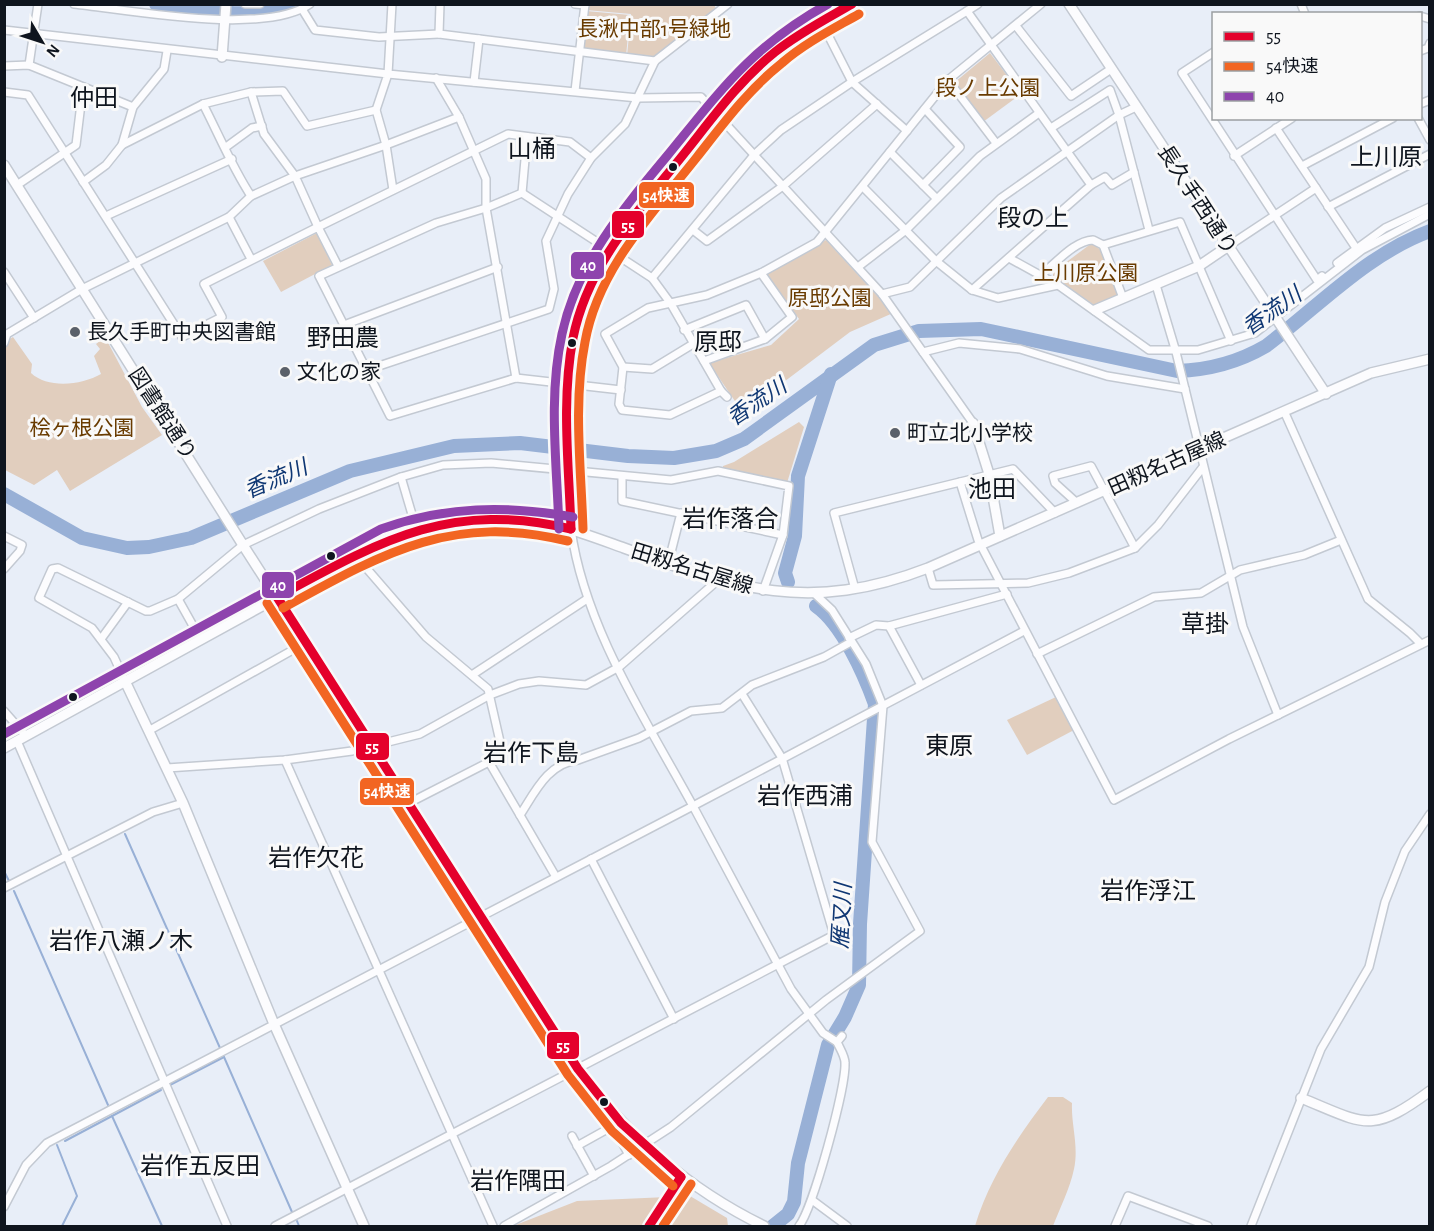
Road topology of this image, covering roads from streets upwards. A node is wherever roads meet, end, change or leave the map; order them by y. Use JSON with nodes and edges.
{"nodes":[{"id":1,"x":38,"y":4,"type":"edge"},
{"id":2,"x":74,"y":4,"type":"edge"},
{"id":3,"x":245,"y":4,"type":"edge"},
{"id":4,"x":260,"y":4,"type":"edge"},
{"id":5,"x":310,"y":4,"type":"edge"},
{"id":6,"x":392,"y":4,"type":"edge"},
{"id":7,"x":440,"y":4,"type":"edge"},
{"id":8,"x":575,"y":4,"type":"edge"},
{"id":9,"x":728,"y":4,"type":"edge"},
{"id":10,"x":819,"y":4,"type":"edge"},
{"id":11,"x":853,"y":4,"type":"edge"},
{"id":12,"x":978,"y":4,"type":"edge"},
{"id":13,"x":1068,"y":4,"type":"edge"},
{"id":14,"x":226,"y":5,"type":"edge"},
{"id":15,"x":585,"y":5,"type":"edge"},
{"id":16,"x":1040,"y":5,"type":"edge"},
{"id":17,"x":302,"y":9,"type":"junction"},
{"id":18,"x":967,"y":11,"type":"junction"},
{"id":19,"x":224,"y":18,"type":"junction"},
{"id":20,"x":825,"y":20,"type":"junction"},
{"id":21,"x":1016,"y":26,"type":"junction"},
{"id":22,"x":4,"y":30,"type":"edge"},
{"id":23,"x":34,"y":34,"type":"junction"},
{"id":24,"x":439,"y":34,"type":"junction"},
{"id":25,"x":390,"y":36,"type":"junction"},
{"id":26,"x":479,"y":39,"type":"junction"},
{"id":27,"x":991,"y":46,"type":"junction"},
{"id":28,"x":167,"y":51,"type":"junction"},
{"id":29,"x":580,"y":51,"type":"junction"},
{"id":30,"x":1212,"y":53,"type":"edge"},
{"id":31,"x":222,"y":57,"type":"junction"},
{"id":32,"x":656,"y":61,"type":"junction"},
{"id":33,"x":29,"y":65,"type":"junction"},
{"id":34,"x":4,"y":66,"type":"edge"},
{"id":35,"x":1111,"y":69,"type":"junction"},
{"id":36,"x":388,"y":74,"type":"junction"},
{"id":37,"x":436,"y":78,"type":"junction"},
{"id":38,"x":948,"y":80,"type":"junction"},
{"id":39,"x":474,"y":82,"type":"junction"},
{"id":40,"x":852,"y":82,"type":"junction"},
{"id":41,"x":83,"y":87,"type":"junction"},
{"id":42,"x":575,"y":91,"type":"junction"},
{"id":43,"x":4,"y":92,"type":"edge"},
{"id":44,"x":251,"y":92,"type":"junction"},
{"id":45,"x":638,"y":98,"type":"junction"},
{"id":46,"x":203,"y":104,"type":"junction"},
{"id":47,"x":877,"y":104,"type":"junction"},
{"id":48,"x":133,"y":107,"type":"junction"},
{"id":49,"x":1136,"y":107,"type":"junction"},
{"id":50,"x":925,"y":109,"type":"junction"},
{"id":51,"x":376,"y":110,"type":"junction"},
{"id":52,"x":717,"y":113,"type":"junction"},
{"id":53,"x":1039,"y":113,"type":"junction"},
{"id":54,"x":1210,"y":113,"type":"edge"},
{"id":55,"x":1119,"y":115,"type":"junction"},
{"id":56,"x":459,"y":117,"type":"junction"},
{"id":57,"x":1214,"y":120,"type":"edge"},
{"id":58,"x":1289,"y":120,"type":"edge"},
{"id":59,"x":1389,"y":120,"type":"edge"},
{"id":60,"x":1419,"y":120,"type":"edge"},
{"id":61,"x":262,"y":126,"type":"junction"},
{"id":62,"x":1051,"y":128,"type":"junction"},
{"id":63,"x":1276,"y":128,"type":"junction"},
{"id":64,"x":907,"y":131,"type":"junction"},
{"id":65,"x":527,"y":137,"type":"junction"},
{"id":66,"x":1430,"y":140,"type":"edge"},
{"id":67,"x":996,"y":143,"type":"junction"},
{"id":68,"x":122,"y":145,"type":"junction"},
{"id":69,"x":386,"y":145,"type":"junction"},
{"id":70,"x":226,"y":147,"type":"junction"},
{"id":71,"x":473,"y":149,"type":"junction"},
{"id":72,"x":1068,"y":150,"type":"junction"},
{"id":73,"x":890,"y":152,"type":"junction"},
{"id":74,"x":65,"y":153,"type":"junction"},
{"id":75,"x":755,"y":154,"type":"junction"},
{"id":76,"x":1430,"y":154,"type":"edge"},
{"id":77,"x":1234,"y":156,"type":"junction"},
{"id":78,"x":591,"y":158,"type":"junction"},
{"id":79,"x":232,"y":159,"type":"junction"},
{"id":80,"x":4,"y":165,"type":"edge"},
{"id":81,"x":1302,"y":166,"type":"junction"},
{"id":82,"x":1134,"y":172,"type":"junction"},
{"id":83,"x":295,"y":176,"type":"junction"},
{"id":84,"x":83,"y":182,"type":"junction"},
{"id":85,"x":17,"y":185,"type":"junction"},
{"id":86,"x":923,"y":185,"type":"junction"},
{"id":87,"x":1091,"y":185,"type":"junction"},
{"id":88,"x":783,"y":186,"type":"junction"},
{"id":89,"x":863,"y":187,"type":"junction"},
{"id":90,"x":1316,"y":188,"type":"junction"},
{"id":91,"x":393,"y":190,"type":"junction"},
{"id":92,"x":522,"y":193,"type":"junction"},
{"id":93,"x":251,"y":196,"type":"junction"},
{"id":94,"x":936,"y":198,"type":"junction"},
{"id":95,"x":1328,"y":207,"type":"junction"},
{"id":96,"x":1430,"y":207,"type":"edge"},
{"id":97,"x":486,"y":208,"type":"junction"},
{"id":98,"x":1430,"y":214,"type":"edge"},
{"id":99,"x":106,"y":216,"type":"junction"},
{"id":100,"x":1273,"y":216,"type":"junction"},
{"id":101,"x":229,"y":217,"type":"junction"},
{"id":102,"x":558,"y":218,"type":"junction"},
{"id":103,"x":318,"y":227,"type":"junction"},
{"id":104,"x":693,"y":230,"type":"junction"},
{"id":105,"x":906,"y":230,"type":"junction"},
{"id":106,"x":1149,"y":230,"type":"junction"},
{"id":107,"x":826,"y":232,"type":"junction"},
{"id":108,"x":1103,"y":245,"type":"junction"},
{"id":109,"x":1227,"y":247,"type":"junction"},
{"id":110,"x":1356,"y":248,"type":"junction"},
{"id":111,"x":609,"y":249,"type":"junction"},
{"id":112,"x":1009,"y":258,"type":"junction"},
{"id":113,"x":251,"y":259,"type":"junction"},
{"id":114,"x":936,"y":261,"type":"junction"},
{"id":115,"x":134,"y":262,"type":"junction"},
{"id":116,"x":338,"y":266,"type":"junction"},
{"id":117,"x":1199,"y":266,"type":"junction"},
{"id":118,"x":498,"y":267,"type":"junction"},
{"id":119,"x":858,"y":267,"type":"junction"},
{"id":120,"x":4,"y":272,"type":"edge"},
{"id":121,"x":761,"y":273,"type":"junction"},
{"id":122,"x":1039,"y":276,"type":"junction"},
{"id":123,"x":652,"y":278,"type":"junction"},
{"id":124,"x":8,"y":284,"type":"edge"},
{"id":125,"x":1058,"y":285,"type":"junction"},
{"id":126,"x":1156,"y":285,"type":"junction"},
{"id":127,"x":82,"y":289,"type":"junction"},
{"id":128,"x":972,"y":290,"type":"junction"},
{"id":129,"x":882,"y":294,"type":"junction"},
{"id":130,"x":1123,"y":298,"type":"junction"},
{"id":131,"x":671,"y":304,"type":"junction"},
{"id":132,"x":1095,"y":310,"type":"junction"},
{"id":133,"x":34,"y":318,"type":"junction"},
{"id":134,"x":1276,"y":320,"type":"junction"},
{"id":135,"x":505,"y":323,"type":"junction"},
{"id":136,"x":344,"y":325,"type":"junction"},
{"id":137,"x":684,"y":330,"type":"junction"},
{"id":138,"x":765,"y":339,"type":"junction"},
{"id":139,"x":1231,"y":341,"type":"junction"},
{"id":140,"x":4,"y":343,"type":"edge"},
{"id":141,"x":693,"y":344,"type":"junction"},
{"id":142,"x":921,"y":349,"type":"junction"},
{"id":143,"x":1176,"y":353,"type":"junction"},
{"id":144,"x":1430,"y":359,"type":"edge"},
{"id":145,"x":704,"y":361,"type":"junction"},
{"id":146,"x":623,"y":367,"type":"junction"},
{"id":147,"x":367,"y":370,"type":"junction"},
{"id":148,"x":516,"y":378,"type":"junction"},
{"id":149,"x":568,"y":382,"type":"junction"},
{"id":150,"x":1184,"y":388,"type":"junction"},
{"id":151,"x":621,"y":390,"type":"junction"},
{"id":152,"x":721,"y":391,"type":"junction"},
{"id":153,"x":1326,"y":394,"type":"junction"},
{"id":154,"x":727,"y":397,"type":"dead end"},
{"id":155,"x":1284,"y":411,"type":"junction"},
{"id":156,"x":973,"y":423,"type":"joint"},
{"id":157,"x":1198,"y":449,"type":"junction"},
{"id":158,"x":1203,"y":467,"type":"junction"},
{"id":159,"x":569,"y":469,"type":"junction"},
{"id":160,"x":989,"y":474,"type":"junction"},
{"id":161,"x":622,"y":476,"type":"junction"},
{"id":162,"x":401,"y":477,"type":"junction"},
{"id":163,"x":960,"y":482,"type":"junction"},
{"id":164,"x":1105,"y":491,"type":"junction"},
{"id":165,"x":1077,"y":503,"type":"junction"},
{"id":166,"x":681,"y":513,"type":"junction"},
{"id":167,"x":1055,"y":513,"type":"junction"},
{"id":168,"x":416,"y":528,"type":"junction"},
{"id":169,"x":571,"y":528,"type":"junction"},
{"id":170,"x":783,"y":535,"type":"junction"},
{"id":171,"x":4,"y":536,"type":"edge"},
{"id":172,"x":1000,"y":536,"type":"junction"},
{"id":173,"x":1341,"y":540,"type":"junction"},
{"id":174,"x":243,"y":545,"type":"junction"},
{"id":175,"x":982,"y":545,"type":"junction"},
{"id":176,"x":1135,"y":548,"type":"junction"},
{"id":177,"x":355,"y":555,"type":"junction"},
{"id":178,"x":668,"y":564,"type":"junction"},
{"id":179,"x":928,"y":568,"type":"junction"},
{"id":180,"x":4,"y":569,"type":"edge"},
{"id":181,"x":1231,"y":575,"type":"junction"},
{"id":182,"x":717,"y":581,"type":"junction"},
{"id":183,"x":1002,"y":583,"type":"junction"},
{"id":184,"x":855,"y":589,"type":"junction"},
{"id":185,"x":763,"y":591,"type":"junction"},
{"id":186,"x":1007,"y":594,"type":"junction"},
{"id":187,"x":816,"y":595,"type":"junction"},
{"id":188,"x":277,"y":597,"type":"junction"},
{"id":189,"x":178,"y":599,"type":"junction"},
{"id":190,"x":587,"y":599,"type":"junction"},
{"id":191,"x":128,"y":602,"type":"junction"},
{"id":192,"x":889,"y":626,"type":"junction"},
{"id":193,"x":1024,"y":631,"type":"junction"},
{"id":194,"x":101,"y":639,"type":"junction"},
{"id":195,"x":201,"y":640,"type":"junction"},
{"id":196,"x":1430,"y":640,"type":"edge"},
{"id":197,"x":850,"y":641,"type":"junction"},
{"id":198,"x":307,"y":642,"type":"junction"},
{"id":199,"x":1421,"y":644,"type":"junction"},
{"id":200,"x":1037,"y":654,"type":"junction"},
{"id":201,"x":619,"y":667,"type":"junction"},
{"id":202,"x":472,"y":675,"type":"junction"},
{"id":203,"x":125,"y":681,"type":"junction"},
{"id":204,"x":921,"y":685,"type":"junction"},
{"id":205,"x":742,"y":694,"type":"junction"},
{"id":206,"x":490,"y":695,"type":"junction"},
{"id":207,"x":883,"y":706,"type":"junction"},
{"id":208,"x":4,"y":711,"type":"edge"},
{"id":209,"x":1278,"y":715,"type":"junction"},
{"id":210,"x":150,"y":730,"type":"junction"},
{"id":211,"x":652,"y":732,"type":"junction"},
{"id":212,"x":26,"y":736,"type":"junction"},
{"id":213,"x":17,"y":741,"type":"junction"},
{"id":214,"x":372,"y":745,"type":"junction"},
{"id":215,"x":4,"y":747,"type":"edge"},
{"id":216,"x":782,"y":758,"type":"junction"},
{"id":217,"x":285,"y":760,"type":"junction"},
{"id":218,"x":489,"y":762,"type":"junction"},
{"id":219,"x":167,"y":768,"type":"junction"},
{"id":220,"x":183,"y":803,"type":"junction"},
{"id":221,"x":409,"y":803,"type":"junction"},
{"id":222,"x":693,"y":806,"type":"junction"},
{"id":223,"x":1430,"y":814,"type":"edge"},
{"id":224,"x":520,"y":815,"type":"junction"},
{"id":225,"x":66,"y":856,"type":"junction"},
{"id":226,"x":591,"y":859,"type":"junction"},
{"id":227,"x":556,"y":877,"type":"junction"},
{"id":228,"x":4,"y":888,"type":"edge"},
{"id":229,"x":479,"y":916,"type":"junction"},
{"id":230,"x":777,"y":965,"type":"junction"},
{"id":231,"x":377,"y":970,"type":"junction"},
{"id":232,"x":808,"y":1014,"type":"junction"},
{"id":233,"x":674,"y":1019,"type":"junction"},
{"id":234,"x":274,"y":1024,"type":"junction"},
{"id":235,"x":578,"y":1069,"type":"junction"},
{"id":236,"x":163,"y":1082,"type":"junction"},
{"id":237,"x":1430,"y":1091,"type":"edge"},
{"id":238,"x":1300,"y":1098,"type":"junction"},
{"id":239,"x":450,"y":1134,"type":"junction"},
{"id":240,"x":572,"y":1136,"type":"dead end"},
{"id":241,"x":644,"y":1145,"type":"junction"},
{"id":242,"x":577,"y":1146,"type":"junction"},
{"id":243,"x":629,"y":1155,"type":"junction"},
{"id":244,"x":594,"y":1176,"type":"junction"},
{"id":245,"x":681,"y":1177,"type":"junction"},
{"id":246,"x":347,"y":1188,"type":"junction"},
{"id":247,"x":812,"y":1200,"type":"junction"},
{"id":248,"x":4,"y":1207,"type":"edge"},
{"id":249,"x":763,"y":1226,"type":"edge"},
{"id":250,"x":227,"y":1227,"type":"edge"},
{"id":251,"x":275,"y":1227,"type":"edge"},
{"id":252,"x":364,"y":1227,"type":"edge"},
{"id":253,"x":493,"y":1227,"type":"edge"},
{"id":254,"x":504,"y":1227,"type":"edge"},
{"id":255,"x":649,"y":1227,"type":"edge"},
{"id":256,"x":799,"y":1227,"type":"edge"},
{"id":257,"x":847,"y":1227,"type":"edge"},
{"id":258,"x":1115,"y":1227,"type":"edge"},
{"id":259,"x":1208,"y":1227,"type":"edge"},
{"id":260,"x":1251,"y":1227,"type":"edge"}],
"edges":[{"from":1,"to":23,"type":"street"},
{"from":2,"to":19,"type":"street"},
{"from":3,"to":4,"type":"street"},
{"from":5,"to":17,"type":"street"},
{"from":6,"to":25,"type":"street"},
{"from":7,"to":24,"type":"street"},
{"from":8,"to":15,"type":"street"},
{"from":9,"to":32,"type":"street"},
{"from":10,"to":20,"type":"street"},
{"from":11,"to":20,"type":"street"},
{"from":12,"to":18,"type":"street"},
{"from":13,"to":35,"type":"street","name":"長久手西通り"},
{"from":14,"to":19,"type":"street"},
{"from":15,"to":29,"type":"street"},
{"from":16,"to":21,"type":"street"},
{"from":17,"to":19,"type":"street"},
{"from":17,"to":25,"type":"street"},
{"from":18,"to":27,"type":"street"},
{"from":18,"to":40,"type":"street"},
{"from":19,"to":31,"type":"street"},
{"from":20,"to":40,"type":"street"},
{"from":20,"to":52,"type":"street"},
{"from":21,"to":27,"type":"street"},
{"from":21,"to":35,"type":"street"},
{"from":22,"to":23,"type":"street"},
{"from":23,"to":28,"type":"street"},
{"from":23,"to":33,"type":"street"},
{"from":24,"to":25,"type":"street"},
{"from":24,"to":26,"type":"street"},
{"from":25,"to":36,"type":"street"},
{"from":26,"to":29,"type":"street"},
{"from":26,"to":39,"type":"street"},
{"from":27,"to":38,"type":"street"},
{"from":27,"to":53,"type":"street"},
{"from":28,"to":31,"type":"street"},
{"from":28,"to":48,"type":"street"},
{"from":29,"to":32,"type":"street"},
{"from":29,"to":42,"type":"street"},
{"from":30,"to":54,"type":"street"},
{"from":31,"to":36,"type":"street"},
{"from":32,"to":45,"type":"street"},
{"from":33,"to":34,"type":"street"},
{"from":33,"to":41,"type":"street"},
{"from":35,"to":49,"type":"street","name":"長久手西通り"},
{"from":36,"to":37,"type":"street"},
{"from":36,"to":51,"type":"street"},
{"from":37,"to":39,"type":"street"},
{"from":37,"to":56,"type":"street"},
{"from":38,"to":50,"type":"street"},
{"from":38,"to":67,"type":"street"},
{"from":39,"to":42,"type":"street"},
{"from":40,"to":47,"type":"street"},
{"from":40,"to":75,"type":"street"},
{"from":41,"to":48,"type":"street"},
{"from":41,"to":74,"type":"street"},
{"from":42,"to":45,"type":"street"},
{"from":43,"to":74,"type":"street"},
{"from":44,"to":46,"type":"street"},
{"from":44,"to":51,"type":"street"},
{"from":44,"to":61,"type":"street"},
{"from":45,"to":52,"type":"street"},
{"from":45,"to":78,"type":"street"},
{"from":46,"to":68,"type":"street"},
{"from":46,"to":70,"type":"street"},
{"from":47,"to":64,"type":"street"},
{"from":47,"to":88,"type":"street"},
{"from":48,"to":68,"type":"street"},
{"from":49,"to":55,"type":"street"},
{"from":49,"to":109,"type":"street","name":"長久手西通り"},
{"from":50,"to":64,"type":"street"},
{"from":50,"to":86,"type":"street"},
{"from":51,"to":69,"type":"street"},
{"from":52,"to":75,"type":"street"},
{"from":52,"to":111,"type":"street"},
{"from":53,"to":62,"type":"street"},
{"from":53,"to":67,"type":"street"},
{"from":55,"to":62,"type":"street"},
{"from":55,"to":72,"type":"street"},
{"from":55,"to":82,"type":"street"},
{"from":56,"to":69,"type":"street"},
{"from":56,"to":71,"type":"street"},
{"from":57,"to":77,"type":"street"},
{"from":58,"to":63,"type":"street"},
{"from":59,"to":81,"type":"street"},
{"from":60,"to":66,"type":"street"},
{"from":61,"to":70,"type":"street"},
{"from":61,"to":83,"type":"street"},
{"from":62,"to":72,"type":"street"},
{"from":63,"to":77,"type":"street"},
{"from":63,"to":81,"type":"street"},
{"from":64,"to":73,"type":"street"},
{"from":65,"to":71,"type":"street"},
{"from":65,"to":78,"type":"street"},
{"from":65,"to":92,"type":"street"},
{"from":67,"to":94,"type":"street"},
{"from":68,"to":84,"type":"street"},
{"from":69,"to":83,"type":"street"},
{"from":69,"to":91,"type":"street"},
{"from":70,"to":79,"type":"street"},
{"from":71,"to":91,"type":"street"},
{"from":71,"to":97,"type":"street"},
{"from":72,"to":87,"type":"street"},
{"from":72,"to":114,"type":"street"},
{"from":73,"to":86,"type":"street"},
{"from":73,"to":89,"type":"street"},
{"from":74,"to":84,"type":"street"},
{"from":74,"to":85,"type":"street"},
{"from":75,"to":88,"type":"street"},
{"from":75,"to":104,"type":"street"},
{"from":76,"to":95,"type":"street"},
{"from":77,"to":100,"type":"street"},
{"from":78,"to":102,"type":"street"},
{"from":79,"to":93,"type":"street"},
{"from":79,"to":99,"type":"street"},
{"from":80,"to":85,"type":"street","name":"図書館通り"},
{"from":81,"to":90,"type":"street"},
{"from":82,"to":87,"type":"street"},
{"from":82,"to":106,"type":"street"},
{"from":83,"to":93,"type":"street"},
{"from":83,"to":103,"type":"street"},
{"from":84,"to":99,"type":"street"},
{"from":85,"to":127,"type":"street","name":"図書館通り"},
{"from":86,"to":94,"type":"street"},
{"from":87,"to":112,"type":"street"},
{"from":88,"to":104,"type":"street"},
{"from":88,"to":107,"type":"street"},
{"from":89,"to":105,"type":"street"},
{"from":89,"to":107,"type":"street"},
{"from":90,"to":95,"type":"street"},
{"from":90,"to":100,"type":"street"},
{"from":91,"to":103,"type":"street"},
{"from":92,"to":97,"type":"street"},
{"from":92,"to":102,"type":"street"},
{"from":93,"to":101,"type":"street"},
{"from":94,"to":105,"type":"street"},
{"from":95,"to":110,"type":"street"},
{"from":96,"to":110,"type":"street"},
{"from":97,"to":116,"type":"street"},
{"from":97,"to":118,"type":"street"},
{"from":98,"to":134,"type":"street"},
{"from":99,"to":115,"type":"street"},
{"from":100,"to":109,"type":"street"},
{"from":100,"to":110,"type":"street"},
{"from":101,"to":113,"type":"street"},
{"from":101,"to":115,"type":"street"},
{"from":102,"to":111,"type":"street"},
{"from":102,"to":135,"type":"street"},
{"from":103,"to":113,"type":"street"},
{"from":103,"to":116,"type":"street"},
{"from":104,"to":123,"type":"street"},
{"from":105,"to":114,"type":"street"},
{"from":105,"to":119,"type":"street"},
{"from":106,"to":108,"type":"street"},
{"from":106,"to":117,"type":"street"},
{"from":107,"to":119,"type":"street"},
{"from":107,"to":121,"type":"street"},
{"from":108,"to":122,"type":"street"},
{"from":108,"to":130,"type":"street"},
{"from":109,"to":117,"type":"street"},
{"from":109,"to":134,"type":"street","name":"長久手西通り"},
{"from":111,"to":123,"type":"street"},
{"from":111,"to":149,"type":"street"},
{"from":112,"to":122,"type":"street"},
{"from":112,"to":128,"type":"street"},
{"from":113,"to":115,"type":"street"},
{"from":114,"to":128,"type":"street"},
{"from":114,"to":129,"type":"street"},
{"from":115,"to":127,"type":"street"},
{"from":116,"to":136,"type":"street"},
{"from":117,"to":126,"type":"street"},
{"from":117,"to":139,"type":"street"},
{"from":118,"to":135,"type":"street"},
{"from":118,"to":136,"type":"street"},
{"from":119,"to":129,"type":"street"},
{"from":120,"to":124,"type":"street"},
{"from":121,"to":131,"type":"street"},
{"from":121,"to":138,"type":"street"},
{"from":122,"to":125,"type":"street"},
{"from":123,"to":131,"type":"street"},
{"from":124,"to":133,"type":"street"},
{"from":125,"to":128,"type":"street"},
{"from":125,"to":132,"type":"street"},
{"from":126,"to":130,"type":"street"},
{"from":126,"to":143,"type":"street"},
{"from":127,"to":133,"type":"street"},
{"from":127,"to":174,"type":"street","name":"図書館通り"},
{"from":129,"to":142,"type":"street"},
{"from":130,"to":132,"type":"street"},
{"from":131,"to":137,"type":"street"},
{"from":131,"to":146,"type":"street"},
{"from":132,"to":143,"type":"street"},
{"from":133,"to":140,"type":"street"},
{"from":134,"to":139,"type":"street"},
{"from":134,"to":153,"type":"street","name":"長久手西通り"},
{"from":135,"to":147,"type":"street"},
{"from":135,"to":148,"type":"street"},
{"from":136,"to":147,"type":"street"},
{"from":137,"to":138,"type":"street"},
{"from":137,"to":141,"type":"street"},
{"from":138,"to":145,"type":"street"},
{"from":139,"to":143,"type":"street"},
{"from":141,"to":145,"type":"street"},
{"from":141,"to":146,"type":"street"},
{"from":142,"to":150,"type":"street"},
{"from":142,"to":156,"type":"street"},
{"from":143,"to":150,"type":"street"},
{"from":144,"to":153,"type":"street","name":"田籾名古屋線"},
{"from":145,"to":152,"type":"street"},
{"from":146,"to":151,"type":"street"},
{"from":147,"to":148,"type":"street"},
{"from":148,"to":149,"type":"street"},
{"from":149,"to":151,"type":"street"},
{"from":149,"to":159,"type":"street"},
{"from":150,"to":157,"type":"street"},
{"from":151,"to":152,"type":"street"},
{"from":152,"to":154,"type":"street"},
{"from":153,"to":155,"type":"street","name":"田籾名古屋線"},
{"from":155,"to":157,"type":"street","name":"田籾名古屋線"},
{"from":155,"to":173,"type":"street"},
{"from":156,"to":160,"type":"street"},
{"from":157,"to":158,"type":"street"},
{"from":157,"to":164,"type":"street","name":"田籾名古屋線"},
{"from":158,"to":176,"type":"street"},
{"from":158,"to":181,"type":"street"},
{"from":159,"to":161,"type":"street"},
{"from":159,"to":162,"type":"street"},
{"from":159,"to":169,"type":"street"},
{"from":160,"to":163,"type":"street"},
{"from":160,"to":167,"type":"street"},
{"from":160,"to":172,"type":"street"},
{"from":161,"to":166,"type":"street"},
{"from":161,"to":170,"type":"street"},
{"from":162,"to":168,"type":"street"},
{"from":162,"to":174,"type":"street"},
{"from":163,"to":175,"type":"street"},
{"from":163,"to":184,"type":"street"},
{"from":164,"to":165,"type":"street","name":"田籾名古屋線"},
{"from":164,"to":165,"type":"street"},
{"from":164,"to":176,"type":"street"},
{"from":165,"to":167,"type":"street","name":"田籾名古屋線"},
{"from":166,"to":170,"type":"street"},
{"from":166,"to":178,"type":"street"},
{"from":167,"to":172,"type":"street","name":"田籾名古屋線"},
{"from":168,"to":169,"type":"street","name":"田籾名古屋線"},
{"from":168,"to":177,"type":"street","name":"田籾名古屋線"},
{"from":169,"to":178,"type":"street","name":"田籾名古屋線"},
{"from":169,"to":190,"type":"street"},
{"from":170,"to":185,"type":"street"},
{"from":171,"to":180,"type":"street"},
{"from":172,"to":175,"type":"street","name":"田籾名古屋線"},
{"from":173,"to":181,"type":"street"},
{"from":173,"to":199,"type":"street"},
{"from":174,"to":188,"type":"street"},
{"from":174,"to":189,"type":"street"},
{"from":175,"to":179,"type":"street","name":"田籾名古屋線"},
{"from":175,"to":183,"type":"street"},
{"from":176,"to":183,"type":"street"},
{"from":177,"to":188,"type":"street","name":"田籾名古屋線"},
{"from":177,"to":202,"type":"street"},
{"from":178,"to":182,"type":"street","name":"田籾名古屋線"},
{"from":179,"to":183,"type":"street"},
{"from":179,"to":184,"type":"street","name":"田籾名古屋線"},
{"from":181,"to":200,"type":"street"},
{"from":181,"to":209,"type":"street"},
{"from":182,"to":185,"type":"street","name":"田籾名古屋線"},
{"from":182,"to":201,"type":"street"},
{"from":183,"to":186,"type":"street"},
{"from":184,"to":187,"type":"street","name":"田籾名古屋線"},
{"from":185,"to":187,"type":"street","name":"田籾名古屋線"},
{"from":186,"to":192,"type":"street"},
{"from":186,"to":193,"type":"street"},
{"from":187,"to":197,"type":"street"},
{"from":188,"to":195,"type":"street","name":"田籾名古屋線"},
{"from":188,"to":198,"type":"street"},
{"from":189,"to":191,"type":"street"},
{"from":189,"to":195,"type":"street"},
{"from":190,"to":201,"type":"street"},
{"from":190,"to":202,"type":"street"},
{"from":191,"to":194,"type":"street"},
{"from":191,"to":194,"type":"street"},
{"from":192,"to":197,"type":"street"},
{"from":192,"to":204,"type":"street"},
{"from":193,"to":200,"type":"street"},
{"from":193,"to":204,"type":"street"},
{"from":194,"to":203,"type":"street"},
{"from":195,"to":203,"type":"street","name":"田籾名古屋線"},
{"from":196,"to":199,"type":"street"},
{"from":197,"to":205,"type":"street"},
{"from":197,"to":207,"type":"street"},
{"from":198,"to":210,"type":"street"},
{"from":198,"to":214,"type":"street"},
{"from":199,"to":209,"type":"street"},
{"from":200,"to":209,"type":"street"},
{"from":201,"to":206,"type":"street"},
{"from":201,"to":211,"type":"street"},
{"from":202,"to":206,"type":"street"},
{"from":203,"to":210,"type":"street"},
{"from":203,"to":212,"type":"street","name":"田籾名古屋線"},
{"from":204,"to":207,"type":"street"},
{"from":205,"to":211,"type":"street"},
{"from":205,"to":216,"type":"street"},
{"from":206,"to":214,"type":"street"},
{"from":206,"to":218,"type":"street"},
{"from":207,"to":216,"type":"street"},
{"from":207,"to":232,"type":"street"},
{"from":208,"to":212,"type":"street"},
{"from":210,"to":219,"type":"street"},
{"from":211,"to":222,"type":"street"},
{"from":211,"to":224,"type":"street"},
{"from":212,"to":213,"type":"street","name":"田籾名古屋線"},
{"from":213,"to":215,"type":"street","name":"田籾名古屋線"},
{"from":213,"to":225,"type":"street"},
{"from":214,"to":217,"type":"street"},
{"from":214,"to":221,"type":"street"},
{"from":216,"to":222,"type":"street"},
{"from":216,"to":230,"type":"street"},
{"from":217,"to":219,"type":"street"},
{"from":217,"to":231,"type":"street"},
{"from":218,"to":221,"type":"street"},
{"from":218,"to":224,"type":"street"},
{"from":219,"to":220,"type":"street"},
{"from":220,"to":225,"type":"street"},
{"from":220,"to":234,"type":"street"},
{"from":221,"to":229,"type":"street"},
{"from":222,"to":226,"type":"street"},
{"from":222,"to":230,"type":"street"},
{"from":223,"to":238,"type":"street"},
{"from":224,"to":227,"type":"street"},
{"from":225,"to":228,"type":"street"},
{"from":225,"to":236,"type":"street"},
{"from":226,"to":227,"type":"street"},
{"from":226,"to":233,"type":"street"},
{"from":227,"to":229,"type":"street"},
{"from":229,"to":231,"type":"street"},
{"from":229,"to":235,"type":"street"},
{"from":230,"to":232,"type":"street"},
{"from":230,"to":233,"type":"street"},
{"from":231,"to":234,"type":"street"},
{"from":231,"to":239,"type":"street"},
{"from":232,"to":241,"type":"street"},
{"from":232,"to":247,"type":"street"},
{"from":233,"to":235,"type":"street"},
{"from":234,"to":236,"type":"street"},
{"from":234,"to":246,"type":"street"},
{"from":235,"to":239,"type":"street"},
{"from":235,"to":241,"type":"street"},
{"from":236,"to":248,"type":"street"},
{"from":236,"to":250,"type":"street"},
{"from":237,"to":238,"type":"street"},
{"from":238,"to":260,"type":"street"},
{"from":239,"to":246,"type":"street"},
{"from":239,"to":253,"type":"street"},
{"from":240,"to":242,"type":"street"},
{"from":241,"to":243,"type":"street"},
{"from":241,"to":245,"type":"street"},
{"from":242,"to":243,"type":"street"},
{"from":242,"to":244,"type":"street"},
{"from":243,"to":244,"type":"street"},
{"from":244,"to":254,"type":"street"},
{"from":245,"to":249,"type":"street"},
{"from":245,"to":255,"type":"street"},
{"from":246,"to":251,"type":"street"},
{"from":246,"to":252,"type":"street"},
{"from":247,"to":256,"type":"street"},
{"from":247,"to":257,"type":"street"},
{"from":258,"to":259,"type":"street"}]}
